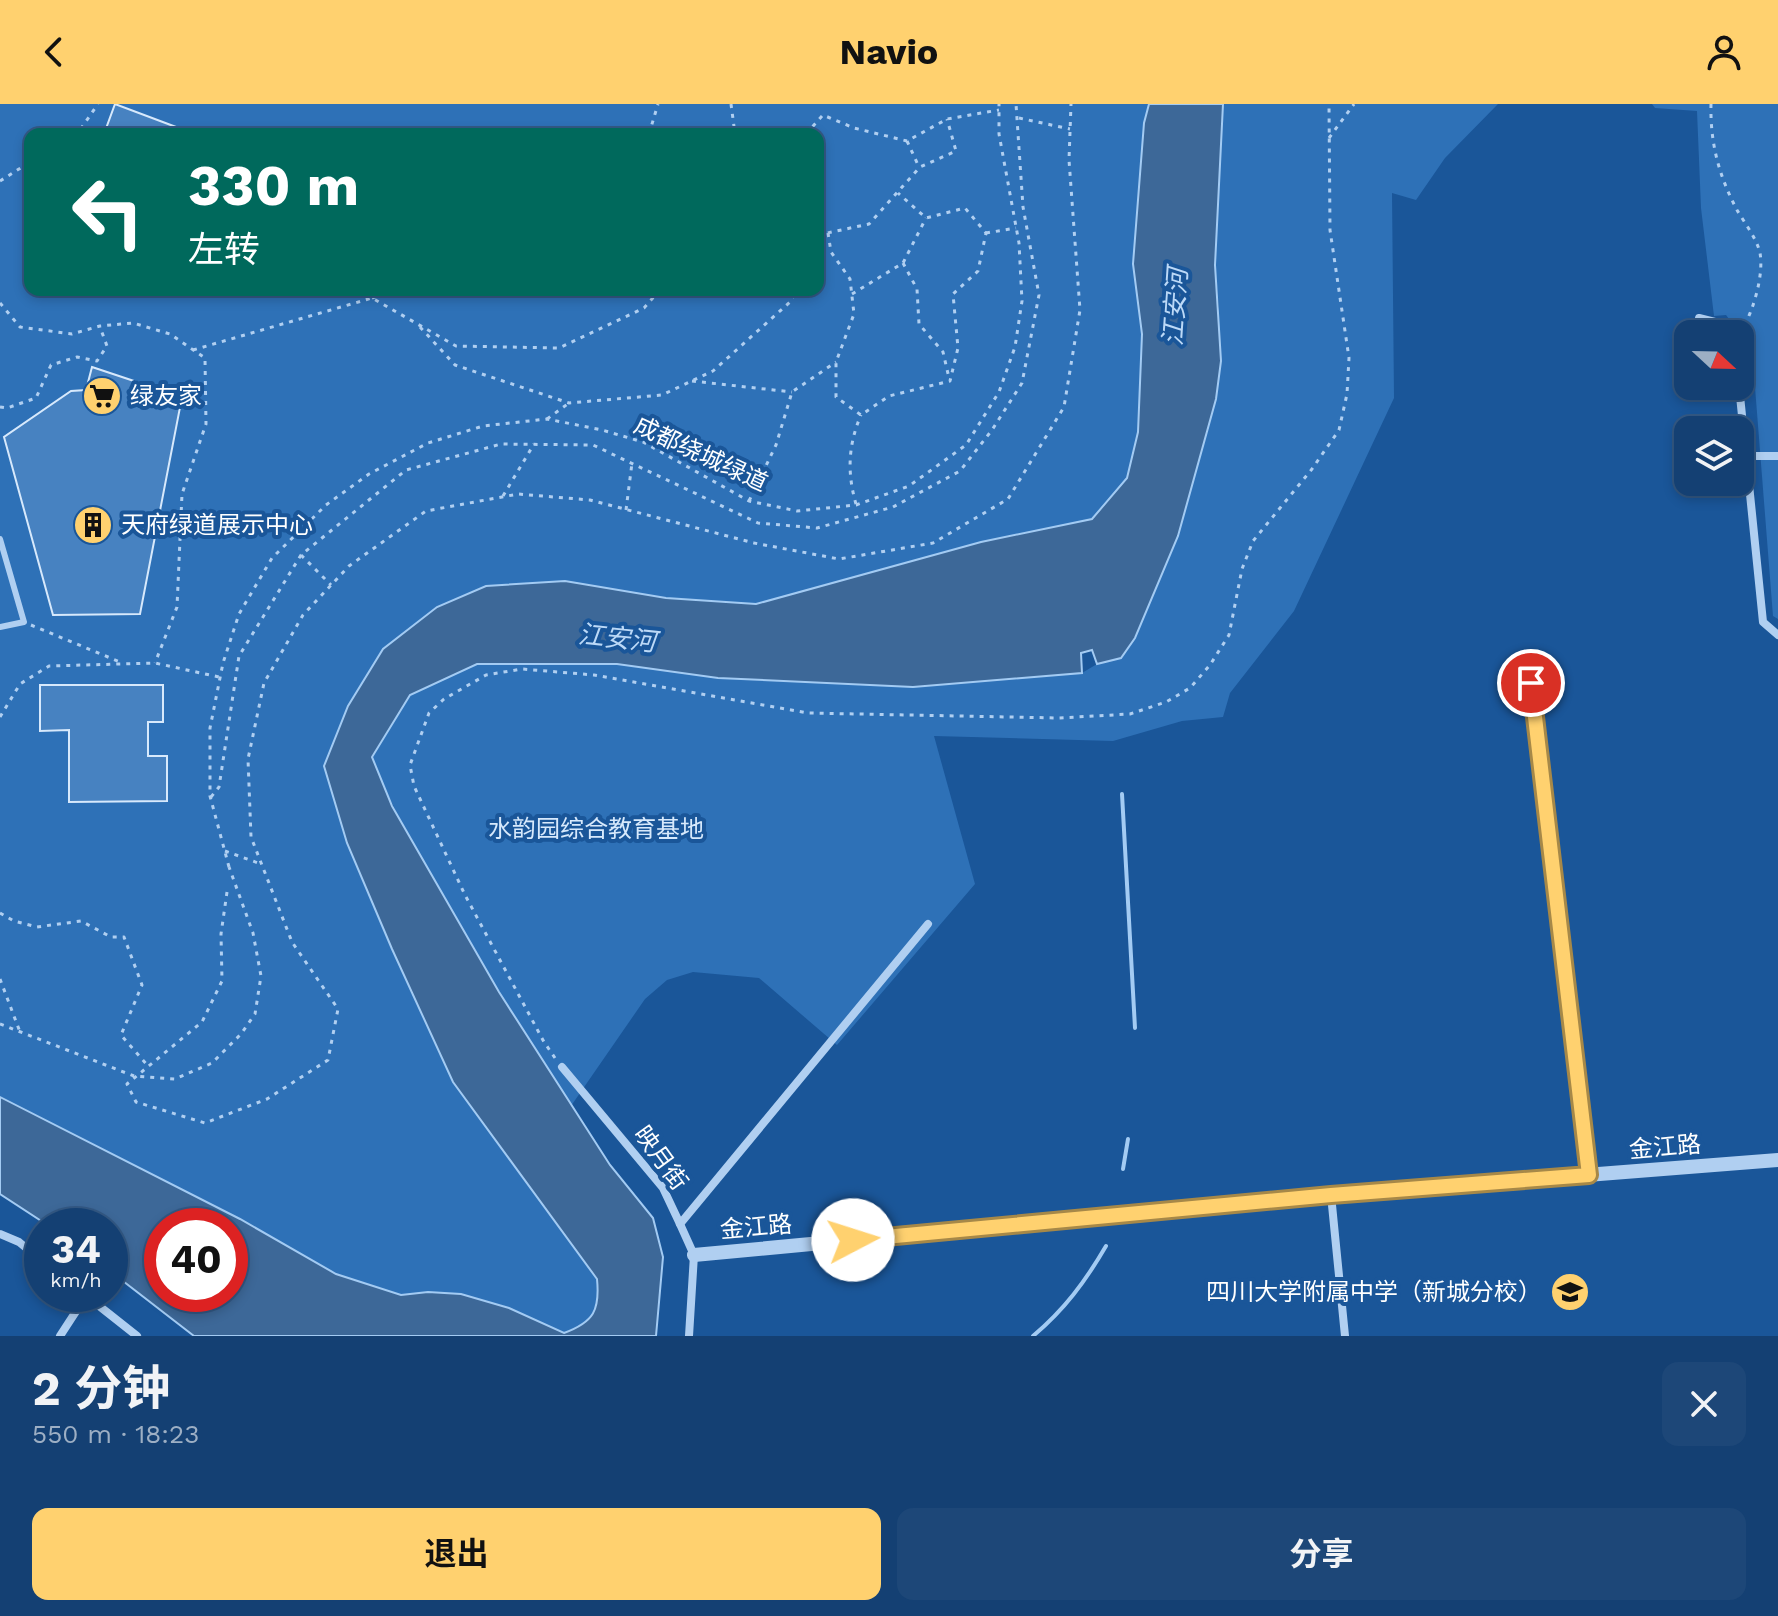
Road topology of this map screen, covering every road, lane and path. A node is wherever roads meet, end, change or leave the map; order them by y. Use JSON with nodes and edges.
{"nodes":[{"id":1,"x":98,"y":104,"type":"edge"},
{"id":2,"x":658,"y":104,"type":"edge"},
{"id":3,"x":731,"y":104,"type":"edge"},
{"id":4,"x":1016,"y":104,"type":"edge"},
{"id":5,"x":1071,"y":104,"type":"edge"},
{"id":6,"x":1329,"y":104,"type":"edge"},
{"id":7,"x":1354,"y":104,"type":"edge"},
{"id":8,"x":1711,"y":104,"type":"edge"},
{"id":9,"x":999,"y":107,"type":"edge"},
{"id":10,"x":1017,"y":117,"type":"junction"},
{"id":11,"x":947,"y":119,"type":"junction"},
{"id":12,"x":81,"y":128,"type":"edge"},
{"id":13,"x":651,"y":128,"type":"edge"},
{"id":14,"x":734,"y":128,"type":"edge"},
{"id":15,"x":811,"y":128,"type":"edge"},
{"id":16,"x":1070,"y":129,"type":"junction"},
{"id":17,"x":1329,"y":138,"type":"junction"},
{"id":18,"x":907,"y":141,"type":"junction"},
{"id":19,"x":24,"y":166,"type":"edge"},
{"id":20,"x":920,"y":167,"type":"junction"},
{"id":21,"x":0,"y":181,"type":"edge"},
{"id":22,"x":898,"y":193,"type":"junction"},
{"id":23,"x":926,"y":218,"type":"junction"},
{"id":24,"x":1016,"y":228,"type":"junction"},
{"id":25,"x":828,"y":233,"type":"junction"},
{"id":26,"x":986,"y":233,"type":"junction"},
{"id":27,"x":824,"y":234,"type":"edge"},
{"id":28,"x":903,"y":263,"type":"junction"},
{"id":29,"x":852,"y":294,"type":"junction"},
{"id":30,"x":378,"y":296,"type":"edge"},
{"id":31,"x":655,"y":296,"type":"edge"},
{"id":32,"x":794,"y":296,"type":"edge"},
{"id":33,"x":372,"y":298,"type":"junction"},
{"id":34,"x":0,"y":303,"type":"edge"},
{"id":35,"x":1699,"y":318,"type":"dead end"},
{"id":36,"x":1707,"y":320,"type":"edge"},
{"id":37,"x":1748,"y":320,"type":"edge"},
{"id":38,"x":417,"y":324,"type":"junction"},
{"id":39,"x":100,"y":326,"type":"junction"},
{"id":40,"x":193,"y":350,"type":"junction"},
{"id":41,"x":836,"y":362,"type":"junction"},
{"id":42,"x":692,"y":381,"type":"junction"},
{"id":43,"x":950,"y":381,"type":"junction"},
{"id":44,"x":792,"y":392,"type":"junction"},
{"id":45,"x":569,"y":403,"type":"junction"},
{"id":46,"x":0,"y":407,"type":"edge"},
{"id":47,"x":861,"y":415,"type":"junction"},
{"id":48,"x":547,"y":419,"type":"junction"},
{"id":49,"x":534,"y":444,"type":"junction"},
{"id":50,"x":1754,"y":456,"type":"edge"},
{"id":51,"x":1778,"y":456,"type":"edge"},
{"id":52,"x":632,"y":463,"type":"junction"},
{"id":53,"x":1750,"y":496,"type":"edge"},
{"id":54,"x":503,"y":497,"type":"junction"},
{"id":55,"x":749,"y":501,"type":"junction"},
{"id":56,"x":856,"y":505,"type":"junction"},
{"id":57,"x":626,"y":510,"type":"junction"},
{"id":58,"x":0,"y":539,"type":"edge"},
{"id":59,"x":301,"y":555,"type":"junction"},
{"id":60,"x":331,"y":585,"type":"junction"},
{"id":61,"x":24,"y":622,"type":"junction"},
{"id":62,"x":0,"y":627,"type":"edge"},
{"id":63,"x":1778,"y":635,"type":"edge"},
{"id":64,"x":155,"y":663,"type":"junction"},
{"id":65,"x":123,"y":664,"type":"junction"},
{"id":66,"x":221,"y":677,"type":"junction"},
{"id":67,"x":1531,"y":683,"type":"dead end"},
{"id":68,"x":0,"y":717,"type":"edge"},
{"id":69,"x":211,"y":797,"type":"junction"},
{"id":70,"x":225,"y":851,"type":"junction"},
{"id":71,"x":261,"y":864,"type":"junction"},
{"id":72,"x":227,"y":892,"type":"dead end"},
{"id":73,"x":0,"y":913,"type":"edge"},
{"id":74,"x":928,"y":924,"type":"dead end"},
{"id":75,"x":0,"y":979,"type":"edge"},
{"id":76,"x":0,"y":1024,"type":"edge"},
{"id":77,"x":20,"y":1032,"type":"junction"},
{"id":78,"x":148,"y":1066,"type":"junction"},
{"id":79,"x":562,"y":1067,"type":"joint"},
{"id":80,"x":1778,"y":1160,"type":"edge"},
{"id":81,"x":1589,"y":1175,"type":"junction"},
{"id":82,"x":1331,"y":1195,"type":"junction"},
{"id":83,"x":680,"y":1224,"type":"junction"},
{"id":84,"x":0,"y":1234,"type":"edge"},
{"id":85,"x":24,"y":1246,"type":"edge"},
{"id":86,"x":694,"y":1255,"type":"junction"},
{"id":87,"x":75,"y":1312,"type":"edge"},
{"id":88,"x":107,"y":1312,"type":"edge"},
{"id":89,"x":60,"y":1336,"type":"edge"},
{"id":90,"x":137,"y":1336,"type":"edge"},
{"id":91,"x":689,"y":1336,"type":"edge"},
{"id":92,"x":1345,"y":1336,"type":"edge"}],
"edges":[{"from":1,"to":12,"type":"path"},
{"from":2,"to":13,"type":"path"},
{"from":3,"to":14,"type":"path"},
{"from":4,"to":10,"type":"path"},
{"from":5,"to":16,"type":"path"},
{"from":6,"to":17,"type":"path"},
{"from":7,"to":17,"type":"path"},
{"from":8,"to":37,"type":"path"},
{"from":9,"to":11,"type":"path"},
{"from":9,"to":24,"type":"path","name":"成都绕城绿道"},
{"from":10,"to":16,"type":"path"},
{"from":10,"to":52,"type":"path"},
{"from":11,"to":18,"type":"path"},
{"from":11,"to":20,"type":"path"},
{"from":15,"to":18,"type":"path"},
{"from":16,"to":57,"type":"path"},
{"from":17,"to":79,"type":"path"},
{"from":18,"to":20,"type":"path"},
{"from":19,"to":21,"type":"path"},
{"from":20,"to":22,"type":"path"},
{"from":22,"to":23,"type":"path"},
{"from":22,"to":25,"type":"path"},
{"from":23,"to":26,"type":"path"},
{"from":23,"to":28,"type":"path"},
{"from":24,"to":26,"type":"path"},
{"from":24,"to":56,"type":"path","name":"成都绕城绿道"},
{"from":25,"to":27,"type":"path"},
{"from":25,"to":29,"type":"path"},
{"from":26,"to":43,"type":"path"},
{"from":28,"to":29,"type":"path"},
{"from":28,"to":43,"type":"path"},
{"from":29,"to":41,"type":"path"},
{"from":30,"to":33,"type":"path"},
{"from":31,"to":38,"type":"path"},
{"from":32,"to":42,"type":"path"},
{"from":33,"to":38,"type":"path"},
{"from":33,"to":40,"type":"path"},
{"from":34,"to":39,"type":"path"},
{"from":35,"to":36,"type":"street"},
{"from":38,"to":45,"type":"path"},
{"from":39,"to":40,"type":"path"},
{"from":39,"to":46,"type":"path"},
{"from":40,"to":64,"type":"path"},
{"from":41,"to":44,"type":"path"},
{"from":41,"to":47,"type":"path"},
{"from":42,"to":44,"type":"path"},
{"from":42,"to":45,"type":"path"},
{"from":43,"to":47,"type":"path"},
{"from":44,"to":55,"type":"path"},
{"from":45,"to":48,"type":"path"},
{"from":47,"to":56,"type":"path"},
{"from":48,"to":55,"type":"path","name":"成都绕城绿道"},
{"from":48,"to":66,"type":"path","name":"成都绕城绿道"},
{"from":49,"to":52,"type":"path"},
{"from":49,"to":54,"type":"path"},
{"from":49,"to":59,"type":"path"},
{"from":50,"to":51,"type":"street"},
{"from":52,"to":57,"type":"path"},
{"from":53,"to":63,"type":"street"},
{"from":54,"to":57,"type":"path"},
{"from":54,"to":60,"type":"path"},
{"from":55,"to":56,"type":"path","name":"成都绕城绿道"},
{"from":58,"to":61,"type":"lane"},
{"from":59,"to":60,"type":"path"},
{"from":59,"to":69,"type":"path"},
{"from":60,"to":71,"type":"path"},
{"from":61,"to":62,"type":"lane"},
{"from":61,"to":65,"type":"path"},
{"from":64,"to":65,"type":"path"},
{"from":64,"to":66,"type":"path"},
{"from":65,"to":68,"type":"path"},
{"from":66,"to":69,"type":"path","name":"成都绕城绿道"},
{"from":67,"to":81,"type":"street"},
{"from":69,"to":70,"type":"path","name":"成都绕城绿道"},
{"from":70,"to":71,"type":"path"},
{"from":70,"to":77,"type":"path","name":"成都绕城绿道","bridge":true},
{"from":71,"to":78,"type":"path"},
{"from":72,"to":78,"type":"path"},
{"from":73,"to":78,"type":"path"},
{"from":74,"to":83,"type":"street"},
{"from":75,"to":77,"type":"path"},
{"from":76,"to":77,"type":"path","name":"成都绕城绿道","bridge":true},
{"from":79,"to":83,"type":"street","name":"映月街"},
{"from":80,"to":81,"type":"street","name":"金江路"},
{"from":81,"to":82,"type":"street","name":"金江路"},
{"from":82,"to":86,"type":"street","name":"金江路"},
{"from":82,"to":92,"type":"street"},
{"from":83,"to":86,"type":"street","name":"映月街"},
{"from":84,"to":85,"type":"street"},
{"from":86,"to":91,"type":"street","name":"映月街"},
{"from":87,"to":89,"type":"street"},
{"from":88,"to":90,"type":"street"}]}
